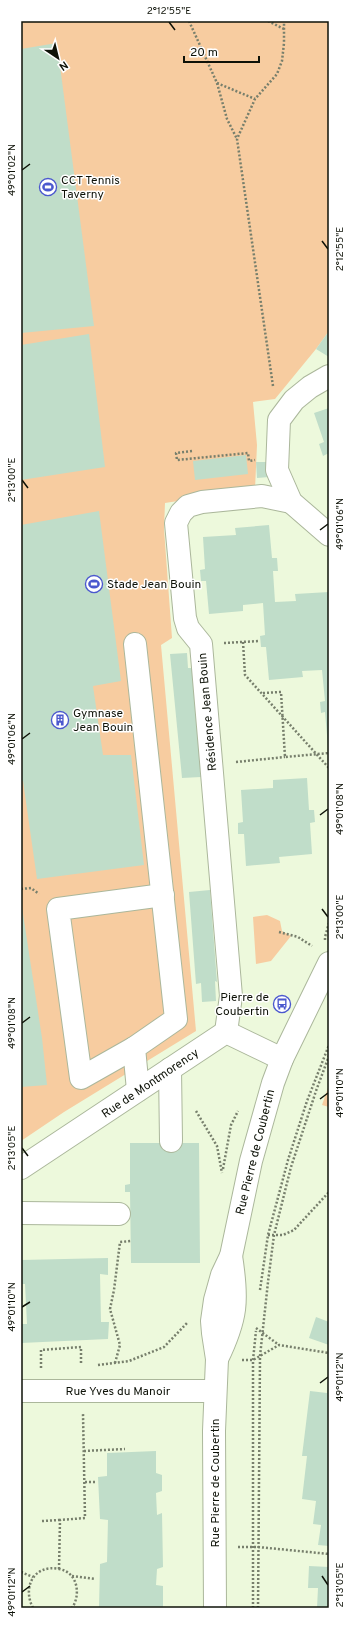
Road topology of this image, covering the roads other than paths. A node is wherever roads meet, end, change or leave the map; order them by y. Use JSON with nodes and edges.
{"nodes":[{"id":1,"x":329,"y":376,"type":"edge"},
{"id":2,"x":291,"y":502,"type":"junction"},
{"id":3,"x":329,"y":535,"type":"edge"},
{"id":4,"x":135,"y":644,"type":"dead end"},
{"id":5,"x":163,"y":895,"type":"junction"},
{"id":6,"x":324,"y":952,"type":"edge"},
{"id":7,"x":226,"y":1032,"type":"junction"},
{"id":8,"x":134,"y":1048,"type":"junction"},
{"id":9,"x":282,"y":1059,"type":"junction"},
{"id":10,"x":170,"y":1069,"type":"junction"},
{"id":11,"x":138,"y":1090,"type":"junction"},
{"id":12,"x":170,"y":1141,"type":"dead end"},
{"id":13,"x":21,"y":1168,"type":"edge"},
{"id":14,"x":21,"y":1213,"type":"edge"},
{"id":15,"x":119,"y":1214,"type":"dead end"},
{"id":16,"x":21,"y":1391,"type":"edge"},
{"id":17,"x":215,"y":1391,"type":"junction"},
{"id":18,"x":216,"y":1608,"type":"edge"}],
"edges":[{"from":1,"to":2,"type":"street"},
{"from":2,"to":3,"type":"street"},
{"from":2,"to":7,"type":"street","name":"Résidence Jean Bouin"},
{"from":4,"to":5,"type":"street"},
{"from":5,"to":8,"type":"street"},
{"from":5,"to":8,"type":"street"},
{"from":6,"to":9,"type":"street","name":"Rue Pierre de Coubertin"},
{"from":7,"to":9,"type":"street"},
{"from":7,"to":10,"type":"street","name":"Rue de Montmorency"},
{"from":8,"to":11,"type":"street"},
{"from":9,"to":17,"type":"street","name":"Rue Pierre de Coubertin"},
{"from":10,"to":11,"type":"street","name":"Rue de Montmorency"},
{"from":10,"to":12,"type":"street"},
{"from":11,"to":13,"type":"street","name":"Rue de Montmorency"},
{"from":14,"to":15,"type":"street"},
{"from":16,"to":17,"type":"street","name":"Rue Yves du Manoir"},
{"from":17,"to":18,"type":"street","name":"Rue Pierre de Coubertin"}]}
